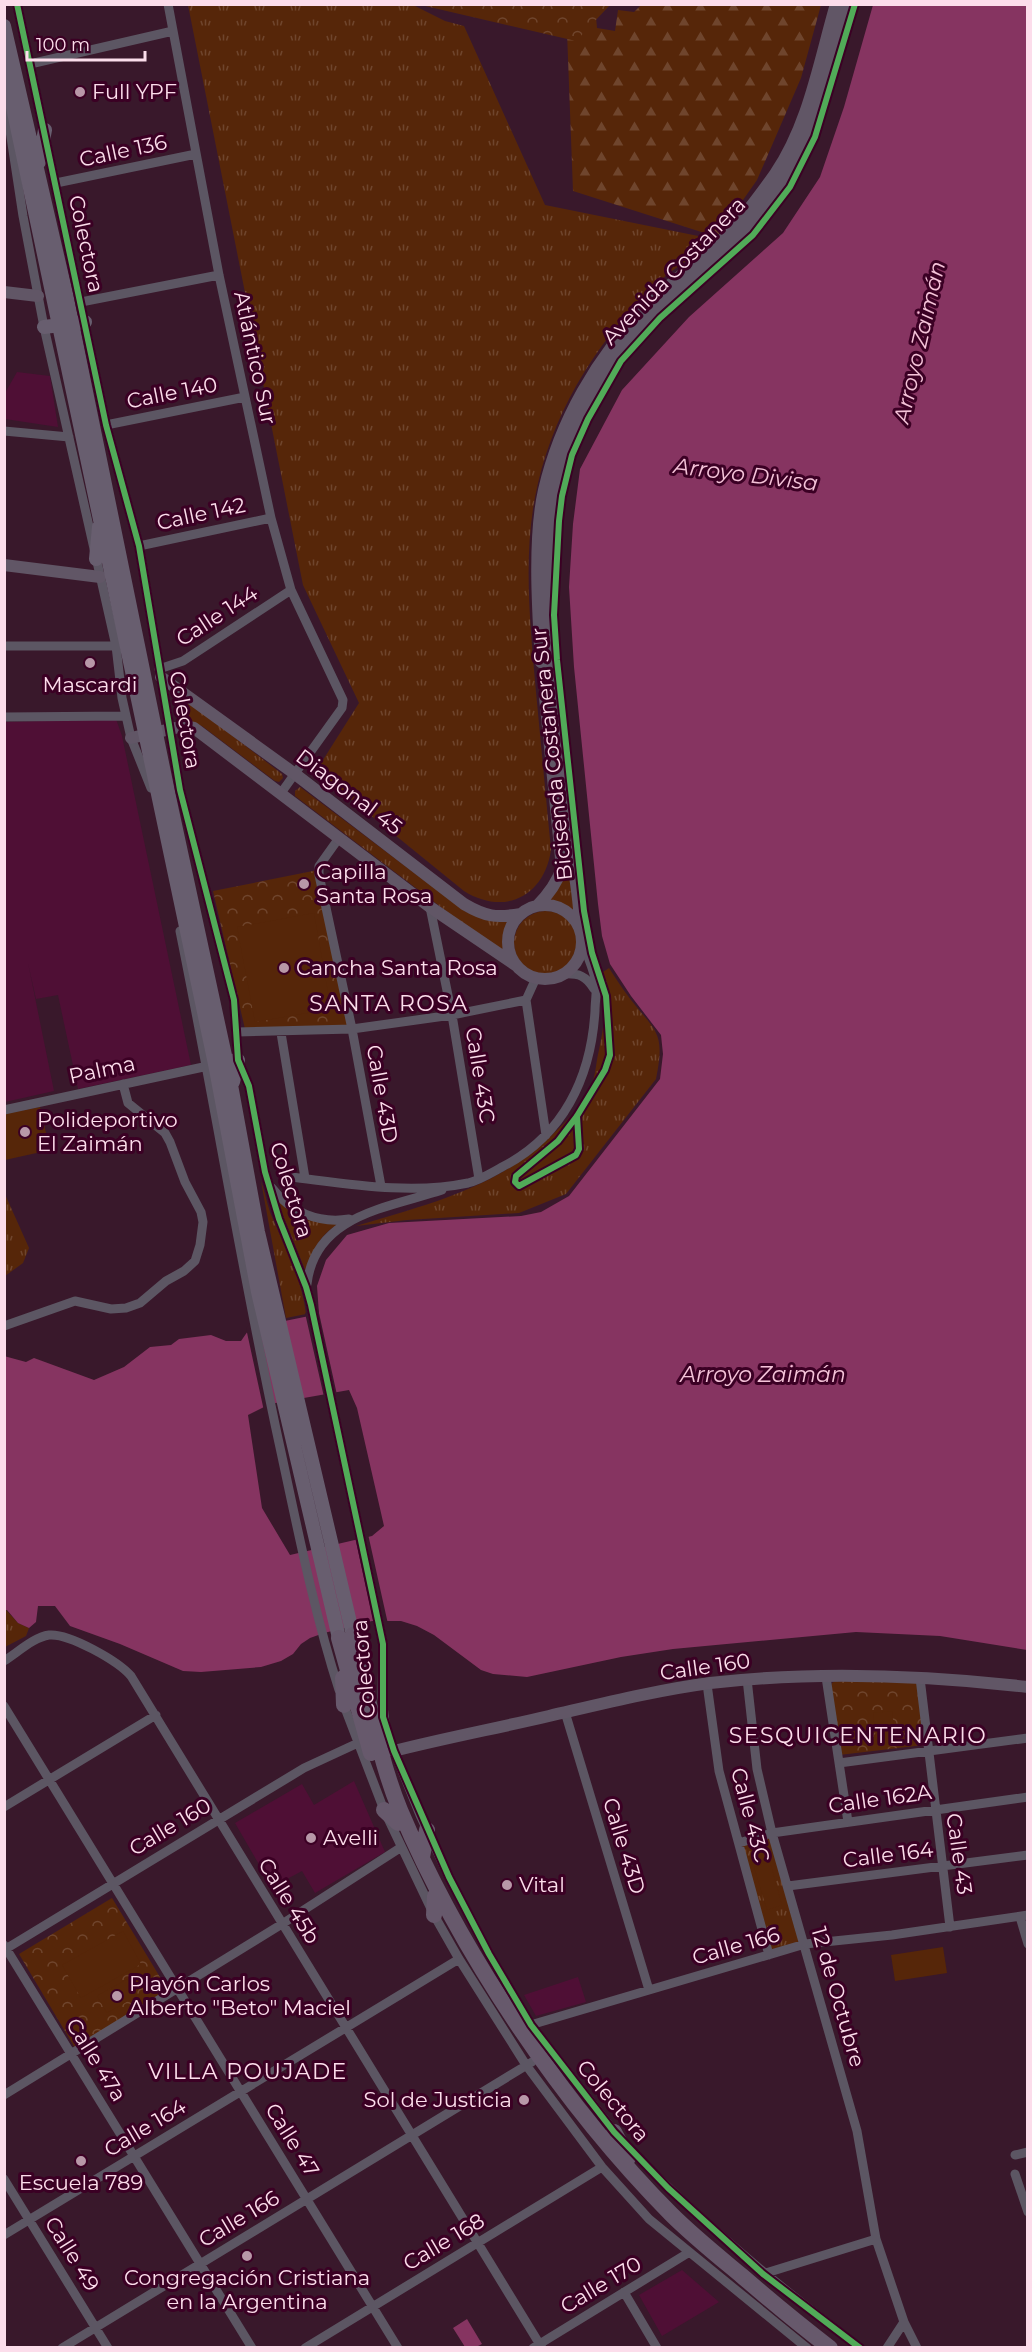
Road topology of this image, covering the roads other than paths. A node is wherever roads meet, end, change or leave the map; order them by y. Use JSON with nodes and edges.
{"nodes":[{"id":1,"x":17,"y":4,"type":"edge"},
{"id":2,"x":168,"y":4,"type":"edge"},
{"id":3,"x":836,"y":4,"type":"edge"},
{"id":4,"x":848,"y":4,"type":"edge"},
{"id":5,"x":4,"y":26,"type":"edge"},
{"id":6,"x":173,"y":31,"type":"junction"},
{"id":7,"x":30,"y":64,"type":"junction"},
{"id":8,"x":4,"y":65,"type":"edge"},
{"id":9,"x":4,"y":99,"type":"edge"},
{"id":10,"x":45,"y":130,"type":"junction"},
{"id":11,"x":196,"y":154,"type":"junction"},
{"id":12,"x":38,"y":167,"type":"junction"},
{"id":13,"x":56,"y":183,"type":"junction"},
{"id":14,"x":219,"y":275,"type":"junction"},
{"id":15,"x":4,"y":292,"type":"edge"},
{"id":16,"x":38,"y":296,"type":"junction"},
{"id":17,"x":81,"y":302,"type":"junction"},
{"id":18,"x":72,"y":324,"type":"junction"},
{"id":19,"x":44,"y":327,"type":"junction"},
{"id":20,"x":245,"y":397,"type":"junction"},
{"id":21,"x":106,"y":425,"type":"junction"},
{"id":22,"x":4,"y":431,"type":"edge"},
{"id":23,"x":69,"y":437,"type":"junction"},
{"id":24,"x":100,"y":513,"type":"junction"},
{"id":25,"x":272,"y":518,"type":"junction"},
{"id":26,"x":139,"y":546,"type":"junction"},
{"id":27,"x":96,"y":559,"type":"junction"},
{"id":28,"x":4,"y":565,"type":"edge"},
{"id":29,"x":100,"y":577,"type":"junction"},
{"id":30,"x":291,"y":590,"type":"junction"},
{"id":31,"x":4,"y":646,"type":"edge"},
{"id":32,"x":116,"y":646,"type":"junction"},
{"id":33,"x":160,"y":673,"type":"junction"},
{"id":34,"x":126,"y":716,"type":"junction"},
{"id":35,"x":4,"y":717,"type":"edge"},
{"id":36,"x":157,"y":732,"type":"junction"},
{"id":37,"x":131,"y":738,"type":"junction"},
{"id":38,"x":295,"y":774,"type":"junction"},
{"id":39,"x":281,"y":793,"type":"junction"},
{"id":40,"x":339,"y":838,"type":"junction"},
{"id":41,"x":537,"y":906,"type":"junction"},
{"id":42,"x":430,"y":907,"type":"junction"},
{"id":43,"x":521,"y":914,"type":"junction"},
{"id":44,"x":581,"y":934,"type":"junction"},
{"id":45,"x":517,"y":966,"type":"junction"},
{"id":46,"x":563,"y":974,"type":"junction"},
{"id":47,"x":536,"y":978,"type":"junction"},
{"id":48,"x":596,"y":991,"type":"junction"},
{"id":49,"x":526,"y":1000,"type":"junction"},
{"id":50,"x":452,"y":1015,"type":"junction"},
{"id":51,"x":352,"y":1029,"type":"junction"},
{"id":52,"x":237,"y":1032,"type":"junction"},
{"id":53,"x":280,"y":1033,"type":"junction"},
{"id":54,"x":222,"y":1063,"type":"junction"},
{"id":55,"x":123,"y":1084,"type":"junction"},
{"id":56,"x":4,"y":1110,"type":"edge"},
{"id":57,"x":546,"y":1135,"type":"junction"},
{"id":58,"x":291,"y":1177,"type":"dead end"},
{"id":59,"x":305,"y":1178,"type":"junction"},
{"id":60,"x":479,"y":1179,"type":"junction"},
{"id":61,"x":268,"y":1183,"type":"junction"},
{"id":62,"x":460,"y":1184,"type":"junction"},
{"id":63,"x":381,"y":1186,"type":"junction"},
{"id":64,"x":357,"y":1217,"type":"junction"},
{"id":65,"x":306,"y":1287,"type":"junction"},
{"id":66,"x":266,"y":1318,"type":"junction"},
{"id":67,"x":4,"y":1326,"type":"edge"},
{"id":68,"x":339,"y":1638,"type":"junction"},
{"id":69,"x":344,"y":1659,"type":"junction"},
{"id":70,"x":4,"y":1660,"type":"edge"},
{"id":71,"x":362,"y":1670,"type":"junction"},
{"id":72,"x":826,"y":1677,"type":"junction"},
{"id":73,"x":920,"y":1678,"type":"junction"},
{"id":74,"x":747,"y":1679,"type":"junction"},
{"id":75,"x":707,"y":1684,"type":"junction"},
{"id":76,"x":1028,"y":1687,"type":"edge"},
{"id":77,"x":382,"y":1697,"type":"junction"},
{"id":78,"x":344,"y":1705,"type":"junction"},
{"id":79,"x":4,"y":1706,"type":"edge"},
{"id":80,"x":565,"y":1712,"type":"junction"},
{"id":81,"x":156,"y":1715,"type":"junction"},
{"id":82,"x":1028,"y":1738,"type":"edge"},
{"id":83,"x":358,"y":1743,"type":"junction"},
{"id":84,"x":394,"y":1751,"type":"junction"},
{"id":85,"x":928,"y":1751,"type":"junction"},
{"id":86,"x":839,"y":1763,"type":"junction"},
{"id":87,"x":50,"y":1780,"type":"junction"},
{"id":88,"x":1028,"y":1797,"type":"edge"},
{"id":89,"x":4,"y":1807,"type":"edge"},
{"id":90,"x":935,"y":1809,"type":"junction"},
{"id":91,"x":384,"y":1810,"type":"junction"},
{"id":92,"x":218,"y":1820,"type":"junction"},
{"id":93,"x":848,"y":1822,"type":"junction"},
{"id":94,"x":398,"y":1823,"type":"junction"},
{"id":95,"x":427,"y":1830,"type":"junction"},
{"id":96,"x":772,"y":1833,"type":"junction"},
{"id":97,"x":739,"y":1844,"type":"junction"},
{"id":98,"x":400,"y":1848,"type":"junction"},
{"id":99,"x":1028,"y":1855,"type":"edge"},
{"id":100,"x":422,"y":1857,"type":"junction"},
{"id":101,"x":944,"y":1866,"type":"junction"},
{"id":102,"x":114,"y":1884,"type":"junction"},
{"id":103,"x":788,"y":1886,"type":"junction"},
{"id":104,"x":435,"y":1896,"type":"junction"},
{"id":105,"x":434,"y":1916,"type":"junction"},
{"id":106,"x":1024,"y":1916,"type":"edge"},
{"id":107,"x":282,"y":1924,"type":"junction"},
{"id":108,"x":950,"y":1927,"type":"junction"},
{"id":109,"x":805,"y":1944,"type":"junction"},
{"id":110,"x":1028,"y":1944,"type":"edge"},
{"id":111,"x":5,"y":1948,"type":"edge"},
{"id":112,"x":769,"y":1955,"type":"junction"},
{"id":113,"x":459,"y":1959,"type":"junction"},
{"id":114,"x":178,"y":1989,"type":"junction"},
{"id":115,"x":649,"y":1990,"type":"junction"},
{"id":116,"x":346,"y":2028,"type":"junction"},
{"id":117,"x":518,"y":2029,"type":"junction"},
{"id":118,"x":71,"y":2054,"type":"junction"},
{"id":119,"x":537,"y":2059,"type":"junction"},
{"id":120,"x":241,"y":2092,"type":"junction"},
{"id":121,"x":4,"y":2095,"type":"edge"},
{"id":122,"x":614,"y":2132,"type":"junction"},
{"id":123,"x":412,"y":2135,"type":"junction"},
{"id":124,"x":1028,"y":2152,"type":"edge"},
{"id":125,"x":1015,"y":2155,"type":"dead end"},
{"id":126,"x":134,"y":2156,"type":"junction"},
{"id":127,"x":602,"y":2167,"type":"junction"},
{"id":128,"x":1015,"y":2174,"type":"dead end"},
{"id":129,"x":4,"y":2179,"type":"edge"},
{"id":130,"x":640,"y":2180,"type":"junction"},
{"id":131,"x":307,"y":2199,"type":"junction"},
{"id":132,"x":1028,"y":2212,"type":"edge"},
{"id":133,"x":30,"y":2220,"type":"junction"},
{"id":134,"x":4,"y":2235,"type":"edge"},
{"id":135,"x":876,"y":2239,"type":"junction"},
{"id":136,"x":477,"y":2242,"type":"junction"},
{"id":137,"x":688,"y":2253,"type":"junction"},
{"id":138,"x":200,"y":2264,"type":"junction"},
{"id":139,"x":763,"y":2274,"type":"junction"},
{"id":140,"x":624,"y":2292,"type":"junction"},
{"id":141,"x":372,"y":2306,"type":"junction"},
{"id":142,"x":904,"y":2322,"type":"junction"},
{"id":143,"x":96,"y":2327,"type":"junction"},
{"id":144,"x":538,"y":2346,"type":"edge"},
{"id":145,"x":62,"y":2348,"type":"edge"},
{"id":146,"x":108,"y":2348,"type":"edge"},
{"id":147,"x":252,"y":2348,"type":"edge"},
{"id":148,"x":304,"y":2348,"type":"edge"},
{"id":149,"x":398,"y":2348,"type":"edge"},
{"id":150,"x":657,"y":2348,"type":"edge"},
{"id":151,"x":807,"y":2348,"type":"edge"},
{"id":152,"x":816,"y":2348,"type":"edge"},
{"id":153,"x":831,"y":2348,"type":"edge"},
{"id":154,"x":860,"y":2348,"type":"edge"},
{"id":155,"x":887,"y":2348,"type":"edge"},
{"id":156,"x":917,"y":2348,"type":"edge"}],
"edges":[{"from":1,"to":7,"type":"street","name":"Colectora"},
{"from":2,"to":6,"type":"street","name":"Atlántico Sur"},
{"from":3,"to":41,"type":"main road","name":"Avenida Costanera"},
{"from":4,"to":44,"type":"main road","name":"Avenida Costanera"},
{"from":5,"to":12,"type":"main road"},
{"from":6,"to":7,"type":"street"},
{"from":6,"to":11,"type":"street","name":"Atlántico Sur"},
{"from":7,"to":10,"type":"street","name":"Colectora"},
{"from":8,"to":18,"type":"main road"},
{"from":9,"to":16,"type":"street","name":"Colectora"},
{"from":10,"to":12,"type":"main road"},
{"from":10,"to":13,"type":"street","name":"Colectora"},
{"from":11,"to":13,"type":"street","name":"Calle 136"},
{"from":11,"to":14,"type":"street","name":"Atlántico Sur"},
{"from":12,"to":18,"type":"main road"},
{"from":13,"to":17,"type":"street","name":"Colectora"},
{"from":14,"to":17,"type":"street"},
{"from":14,"to":20,"type":"street","name":"Atlántico Sur"},
{"from":15,"to":16,"type":"main road"},
{"from":16,"to":19,"type":"street","name":"Colectora"},
{"from":17,"to":18,"type":"street","name":"Colectora"},
{"from":18,"to":19,"type":"main road"},
{"from":18,"to":21,"type":"street","name":"Colectora"},
{"from":18,"to":24,"type":"main road"},
{"from":18,"to":36,"type":"main road"},
{"from":19,"to":23,"type":"street","name":"Colectora"},
{"from":20,"to":21,"type":"street","name":"Calle 140"},
{"from":20,"to":25,"type":"street","name":"Atlántico Sur"},
{"from":21,"to":26,"type":"street","name":"Colectora"},
{"from":22,"to":23,"type":"street"},
{"from":23,"to":27,"type":"street","name":"Colectora"},
{"from":24,"to":27,"type":"main road"},
{"from":24,"to":36,"type":"main road"},
{"from":25,"to":26,"type":"street","name":"Calle 142"},
{"from":25,"to":30,"type":"street","name":"Atlántico Sur"},
{"from":26,"to":33,"type":"street","name":"Colectora"},
{"from":27,"to":29,"type":"street","name":"Colectora"},
{"from":28,"to":29,"type":"main road"},
{"from":29,"to":32,"type":"street","name":"Colectora"},
{"from":30,"to":33,"type":"street","name":"Calle 144"},
{"from":30,"to":38,"type":"street","name":"Atlántico Sur"},
{"from":31,"to":32,"type":"street"},
{"from":32,"to":34,"type":"street","name":"Colectora"},
{"from":33,"to":36,"type":"street","name":"Colectora"},
{"from":33,"to":38,"type":"main road","name":"Diagonal 45"},
{"from":34,"to":35,"type":"street"},
{"from":34,"to":37,"type":"street","name":"Colectora"},
{"from":36,"to":37,"type":"main road","name":"Diagonal 45"},
{"from":36,"to":39,"type":"main road","name":"Diagonal 45"},
{"from":36,"to":52,"type":"street","name":"Colectora"},
{"from":36,"to":54,"type":"main road"},
{"from":37,"to":54,"type":"street","name":"Colectora"},
{"from":38,"to":39,"type":"street"},
{"from":38,"to":43,"type":"main road","name":"Diagonal 45"},
{"from":39,"to":40,"type":"main road","name":"Diagonal 45"},
{"from":40,"to":42,"type":"main road","name":"Diagonal 45"},
{"from":40,"to":51,"type":"street","name":"Calle 43D"},
{"from":41,"to":43,"type":"main road"},
{"from":41,"to":44,"type":"main road"},
{"from":42,"to":45,"type":"main road","name":"Diagonal 45"},
{"from":42,"to":50,"type":"street","name":"Calle 43C"},
{"from":43,"to":45,"type":"main road"},
{"from":44,"to":46,"type":"main road"},
{"from":44,"to":48,"type":"street"},
{"from":45,"to":47,"type":"main road"},
{"from":46,"to":47,"type":"main road"},
{"from":46,"to":48,"type":"street"},
{"from":47,"to":49,"type":"street"},
{"from":48,"to":57,"type":"street"},
{"from":49,"to":50,"type":"street"},
{"from":49,"to":57,"type":"street"},
{"from":50,"to":51,"type":"street"},
{"from":50,"to":60,"type":"street","name":"Calle 43C"},
{"from":51,"to":53,"type":"street"},
{"from":51,"to":63,"type":"street","name":"Calle 43D"},
{"from":52,"to":53,"type":"street"},
{"from":52,"to":54,"type":"street","name":"Colectora"},
{"from":53,"to":59,"type":"street"},
{"from":54,"to":55,"type":"street","name":"Palma"},
{"from":54,"to":61,"type":"street","name":"Colectora"},
{"from":54,"to":66,"type":"main road"},
{"from":54,"to":66,"type":"main road"},
{"from":55,"to":56,"type":"street","name":"Palma"},
{"from":55,"to":67,"type":"street"},
{"from":57,"to":60,"type":"street"},
{"from":58,"to":59,"type":"street"},
{"from":59,"to":63,"type":"street"},
{"from":60,"to":62,"type":"street"},
{"from":61,"to":64,"type":"street","name":"Colectora"},
{"from":61,"to":65,"type":"street","name":"Colectora"},
{"from":62,"to":63,"type":"street"},
{"from":62,"to":64,"type":"street"},
{"from":64,"to":65,"type":"street","name":"Colectora"},
{"from":65,"to":77,"type":"street","name":"Colectora"},
{"from":66,"to":68,"type":"main road"},
{"from":66,"to":68,"type":"street","name":"Colectora"},
{"from":68,"to":69,"type":"highway"},
{"from":68,"to":71,"type":"highway"},
{"from":68,"to":78,"type":"street","name":"Colectora"},
{"from":69,"to":78,"type":"highway"},
{"from":69,"to":94,"type":"highway"},
{"from":70,"to":81,"type":"street","name":"Calle 45b"},
{"from":71,"to":77,"type":"highway"},
{"from":71,"to":100,"type":"highway"},
{"from":72,"to":73,"type":"main road","name":"Calle 160"},
{"from":72,"to":74,"type":"main road","name":"Calle 160"},
{"from":72,"to":86,"type":"street"},
{"from":73,"to":76,"type":"main road","name":"Calle 160"},
{"from":73,"to":85,"type":"street","name":"Calle 43"},
{"from":74,"to":75,"type":"main road","name":"Calle 160"},
{"from":74,"to":96,"type":"street","name":"12 de Octubre"},
{"from":75,"to":80,"type":"main road","name":"Calle 160"},
{"from":75,"to":97,"type":"street","name":"Calle 43C"},
{"from":77,"to":84,"type":"street","name":"Colectora"},
{"from":78,"to":83,"type":"street","name":"Colectora"},
{"from":79,"to":87,"type":"street","name":"Calle 47"},
{"from":80,"to":84,"type":"main road","name":"Calle 160"},
{"from":80,"to":115,"type":"street","name":"Calle 43D"},
{"from":81,"to":87,"type":"street"},
{"from":81,"to":92,"type":"street","name":"Calle 45b"},
{"from":82,"to":85,"type":"street"},
{"from":83,"to":91,"type":"street","name":"Colectora"},
{"from":83,"to":92,"type":"street","name":"Calle 160"},
{"from":84,"to":95,"type":"street","name":"Colectora"},
{"from":85,"to":86,"type":"street"},
{"from":85,"to":90,"type":"street","name":"Calle 43"},
{"from":86,"to":93,"type":"street"},
{"from":87,"to":89,"type":"street"},
{"from":87,"to":102,"type":"street","name":"Calle 47"},
{"from":88,"to":90,"type":"street","name":"Calle 162A"},
{"from":90,"to":93,"type":"street","name":"Calle 162A"},
{"from":90,"to":101,"type":"street","name":"Calle 43"},
{"from":91,"to":94,"type":"highway"},
{"from":91,"to":98,"type":"street","name":"Colectora"},
{"from":92,"to":102,"type":"street","name":"Calle 160"},
{"from":92,"to":107,"type":"street","name":"Calle 45b"},
{"from":93,"to":96,"type":"street","name":"Calle 162A"},
{"from":94,"to":104,"type":"highway"},
{"from":95,"to":100,"type":"highway"},
{"from":95,"to":117,"type":"street","name":"Colectora"},
{"from":96,"to":97,"type":"street","name":"Calle 162A"},
{"from":96,"to":103,"type":"street","name":"12 de Octubre"},
{"from":97,"to":112,"type":"street","name":"Calle 43C"},
{"from":98,"to":105,"type":"street"},
{"from":98,"to":107,"type":"street"},
{"from":99,"to":101,"type":"street","name":"Calle 164"},
{"from":100,"to":117,"type":"highway"},
{"from":101,"to":103,"type":"street","name":"Calle 164"},
{"from":101,"to":108,"type":"street","name":"Calle 43"},
{"from":102,"to":111,"type":"street","name":"Calle 160"},
{"from":102,"to":114,"type":"street","name":"Calle 47"},
{"from":103,"to":109,"type":"street","name":"12 de Octubre"},
{"from":104,"to":105,"type":"highway"},
{"from":104,"to":117,"type":"highway"},
{"from":105,"to":113,"type":"street"},
{"from":106,"to":108,"type":"street","name":"Calle 166"},
{"from":106,"to":110,"type":"street"},
{"from":107,"to":114,"type":"street"},
{"from":107,"to":116,"type":"street","name":"Calle 45b"},
{"from":108,"to":109,"type":"street","name":"Calle 166"},
{"from":109,"to":112,"type":"street","name":"Calle 166"},
{"from":109,"to":135,"type":"street","name":"12 de Octubre"},
{"from":111,"to":118,"type":"street","name":"Calle 47a"},
{"from":112,"to":115,"type":"street","name":"Calle 166"},
{"from":113,"to":116,"type":"street","name":"Calle 164"},
{"from":113,"to":117,"type":"street"},
{"from":114,"to":118,"type":"street"},
{"from":114,"to":120,"type":"street","name":"Calle 47"},
{"from":115,"to":117,"type":"street","name":"Calle 166"},
{"from":116,"to":120,"type":"street","name":"Calle 164"},
{"from":116,"to":123,"type":"street","name":"Calle 45b"},
{"from":117,"to":119,"type":"highway"},
{"from":118,"to":121,"type":"street"},
{"from":118,"to":126,"type":"street","name":"Calle 47a"},
{"from":119,"to":122,"type":"street","name":"Colectora"},
{"from":119,"to":123,"type":"street","name":"Calle 166"},
{"from":119,"to":127,"type":"street"},
{"from":119,"to":130,"type":"highway"},
{"from":119,"to":152,"type":"highway"},
{"from":120,"to":126,"type":"street","name":"Calle 164"},
{"from":120,"to":131,"type":"street","name":"Calle 47"},
{"from":122,"to":130,"type":"highway"},
{"from":122,"to":139,"type":"street","name":"Colectora"},
{"from":123,"to":131,"type":"street","name":"Calle 166"},
{"from":123,"to":136,"type":"street","name":"Calle 45b"},
{"from":124,"to":125,"type":"street"},
{"from":126,"to":133,"type":"street","name":"Calle 164"},
{"from":126,"to":138,"type":"street","name":"Calle 47a"},
{"from":127,"to":136,"type":"street","name":"Calle 168"},
{"from":127,"to":137,"type":"street"},
{"from":128,"to":132,"type":"street"},
{"from":129,"to":133,"type":"street","name":"Calle 49"},
{"from":130,"to":153,"type":"highway"},
{"from":131,"to":138,"type":"street","name":"Calle 166"},
{"from":131,"to":141,"type":"street","name":"Calle 47"},
{"from":133,"to":134,"type":"street","name":"Calle 164"},
{"from":133,"to":143,"type":"street","name":"Calle 49"},
{"from":135,"to":139,"type":"street"},
{"from":135,"to":142,"type":"street","name":"12 de Octubre"},
{"from":136,"to":141,"type":"street","name":"Calle 168"},
{"from":136,"to":144,"type":"street","name":"Calle 45b"},
{"from":137,"to":140,"type":"street","name":"Calle 170"},
{"from":137,"to":151,"type":"street"},
{"from":138,"to":143,"type":"street","name":"Calle 166"},
{"from":138,"to":147,"type":"street","name":"Calle 47a"},
{"from":139,"to":154,"type":"street","name":"Colectora"},
{"from":140,"to":144,"type":"street","name":"Calle 170"},
{"from":140,"to":150,"type":"street"},
{"from":141,"to":148,"type":"street","name":"Calle 168"},
{"from":141,"to":149,"type":"street","name":"Calle 47"},
{"from":142,"to":155,"type":"street"},
{"from":142,"to":156,"type":"street","name":"12 de Octubre"},
{"from":143,"to":145,"type":"street","name":"Calle 166"},
{"from":143,"to":146,"type":"street","name":"Calle 49"}]}
